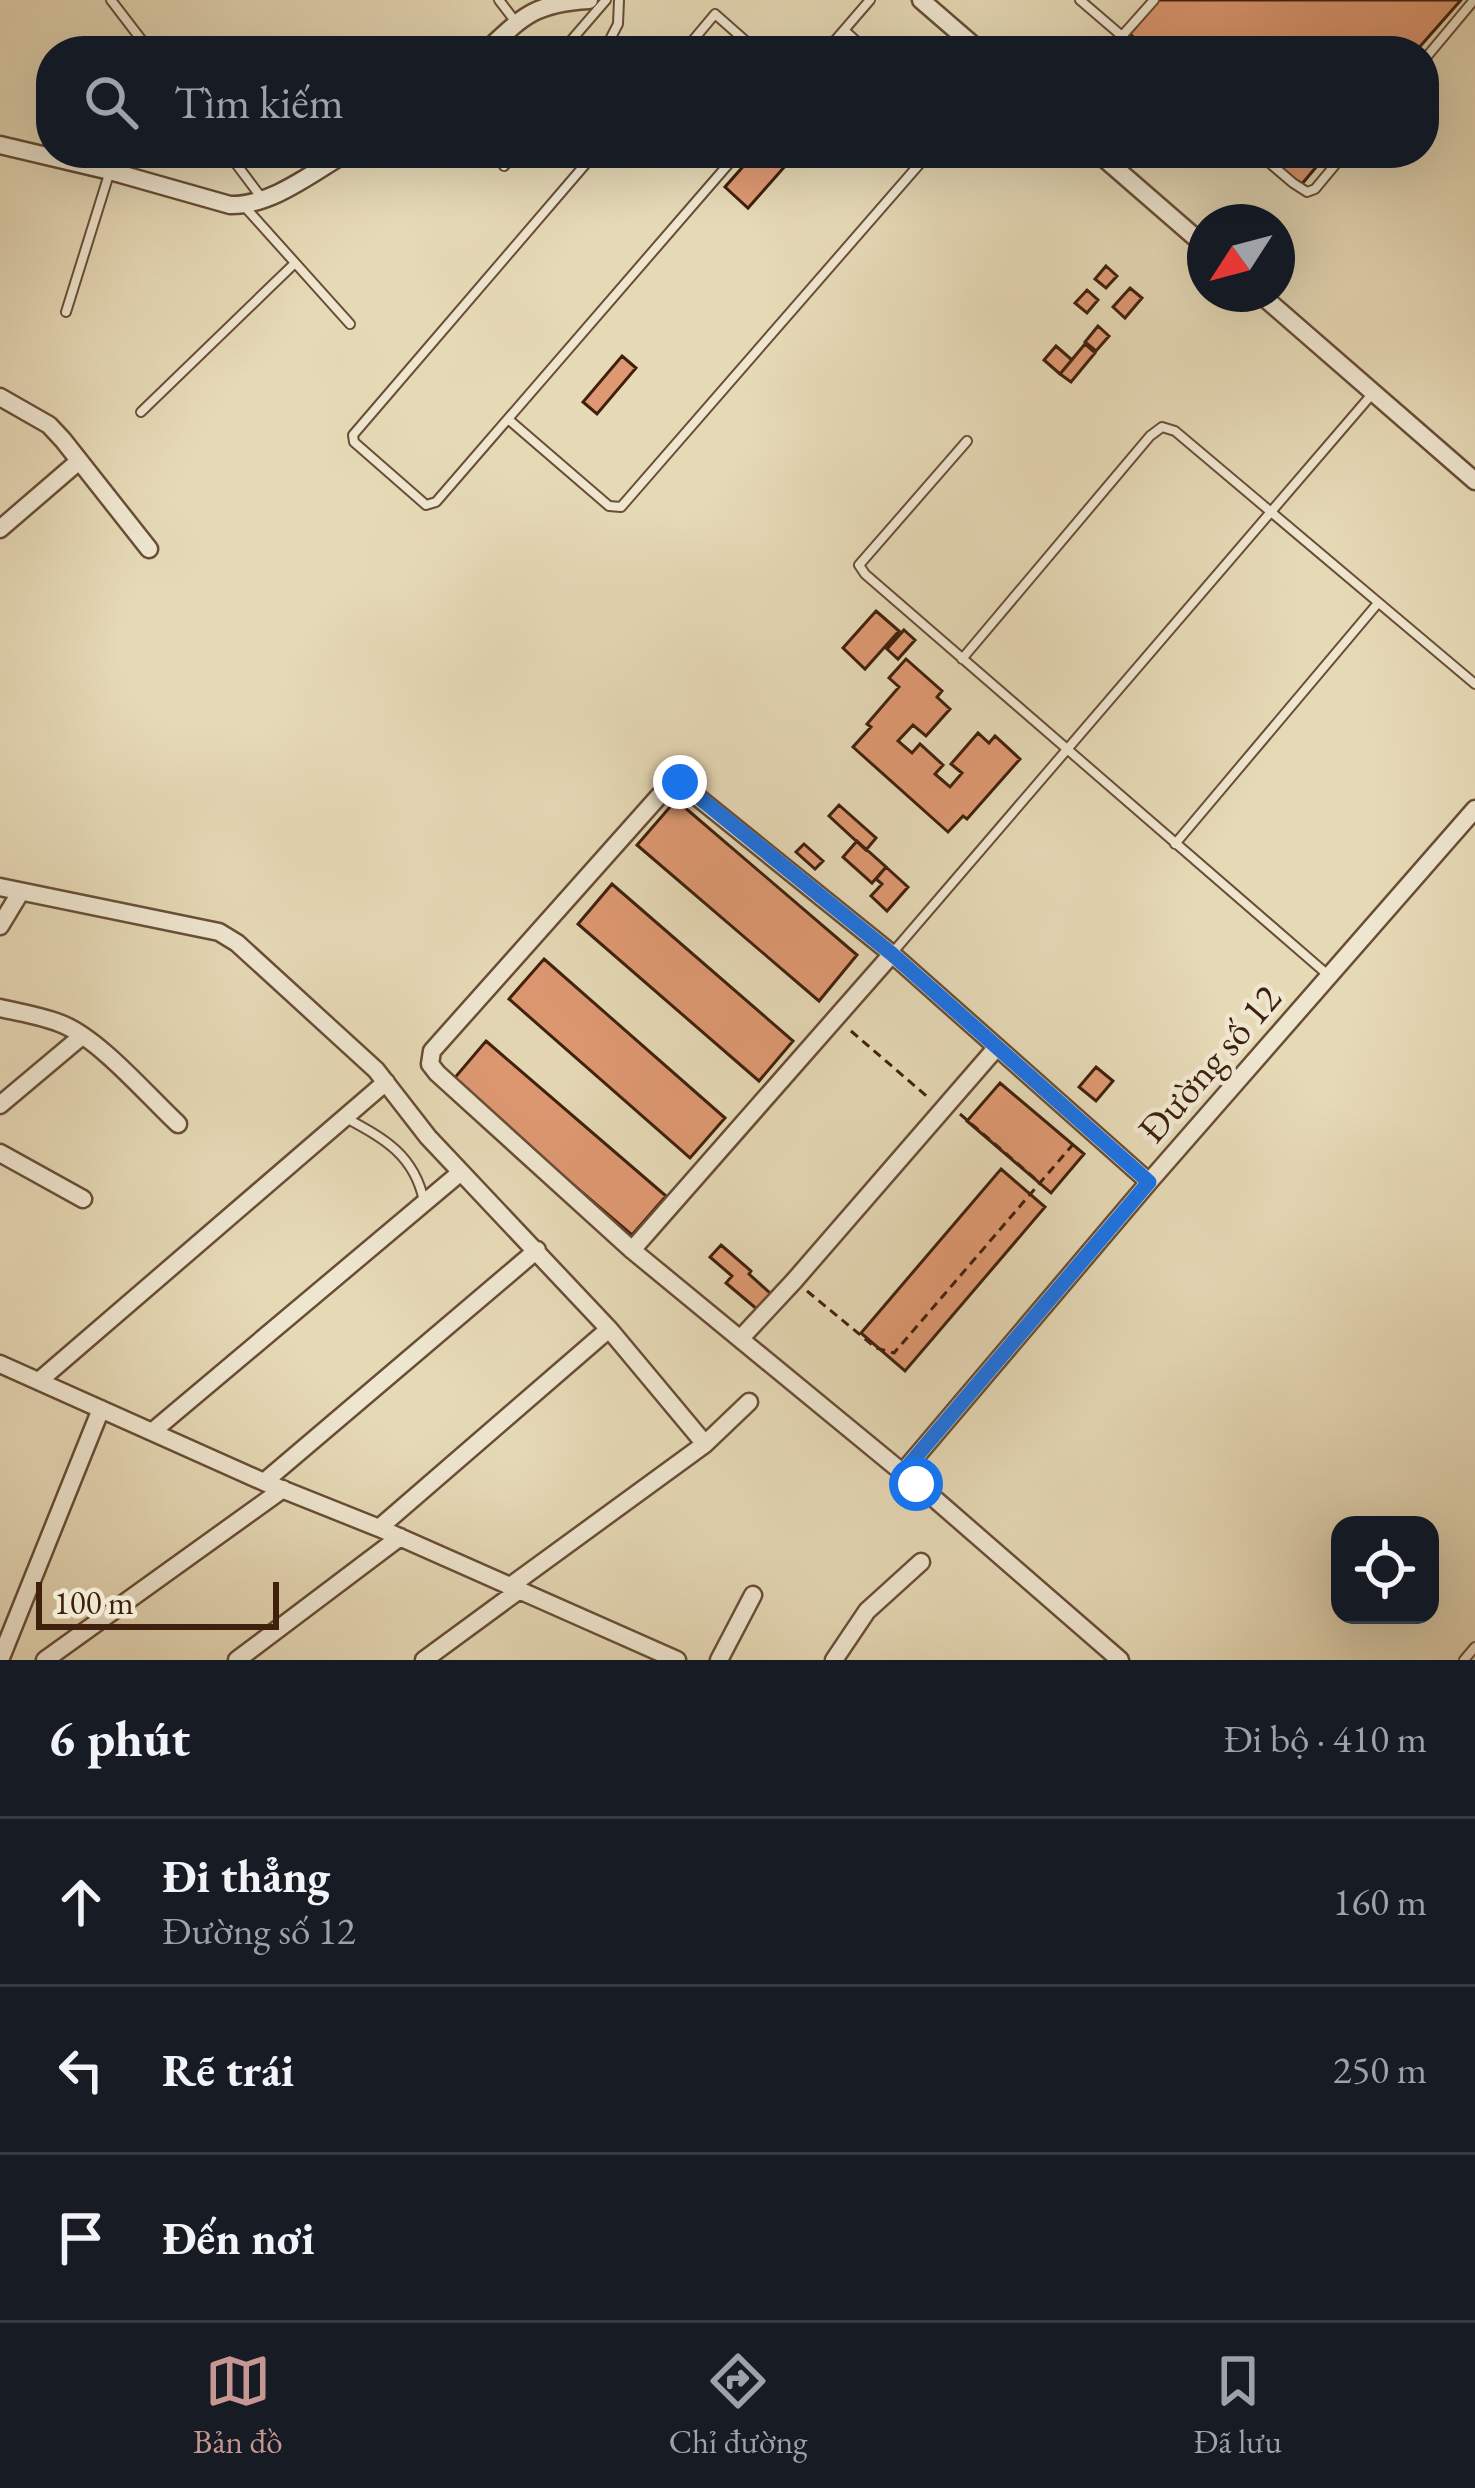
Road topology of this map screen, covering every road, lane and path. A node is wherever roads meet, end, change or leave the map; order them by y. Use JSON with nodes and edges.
{"nodes":[{"id":1,"x":111,"y":0,"type":"edge"},
{"id":2,"x":499,"y":0,"type":"edge"},
{"id":3,"x":589,"y":0,"type":"edge"},
{"id":4,"x":606,"y":0,"type":"edge"},
{"id":5,"x":619,"y":0,"type":"edge"},
{"id":6,"x":870,"y":0,"type":"edge"},
{"id":7,"x":922,"y":0,"type":"edge"},
{"id":8,"x":1080,"y":0,"type":"edge"},
{"id":9,"x":1154,"y":0,"type":"edge"},
{"id":10,"x":1474,"y":0,"type":"edge"},
{"id":11,"x":516,"y":22,"type":"junction"},
{"id":12,"x":844,"y":30,"type":"junction"},
{"id":13,"x":139,"y":36,"type":"edge"},
{"id":14,"x":502,"y":36,"type":"edge"},
{"id":15,"x":575,"y":36,"type":"edge"},
{"id":16,"x":612,"y":36,"type":"edge"},
{"id":17,"x":697,"y":36,"type":"edge"},
{"id":18,"x":741,"y":36,"type":"edge"},
{"id":19,"x":839,"y":36,"type":"edge"},
{"id":20,"x":851,"y":36,"type":"edge"},
{"id":21,"x":963,"y":36,"type":"edge"},
{"id":22,"x":1122,"y":36,"type":"joint"},
{"id":23,"x":1439,"y":42,"type":"edge"},
{"id":24,"x":0,"y":145,"type":"edge"},
{"id":25,"x":36,"y":154,"type":"edge"},
{"id":26,"x":97,"y":168,"type":"edge"},
{"id":27,"x":240,"y":168,"type":"edge"},
{"id":28,"x":321,"y":168,"type":"edge"},
{"id":29,"x":583,"y":168,"type":"edge"},
{"id":30,"x":725,"y":168,"type":"edge"},
{"id":31,"x":915,"y":168,"type":"edge"},
{"id":32,"x":1115,"y":168,"type":"edge"},
{"id":33,"x":1276,"y":168,"type":"edge"},
{"id":34,"x":1333,"y":168,"type":"edge"},
{"id":35,"x":110,"y":171,"type":"junction"},
{"id":36,"x":262,"y":198,"type":"junction"},
{"id":37,"x":244,"y":206,"type":"junction"},
{"id":38,"x":1187,"y":230,"type":"edge"},
{"id":39,"x":295,"y":262,"type":"junction"},
{"id":40,"x":66,"y":312,"type":"dead end"},
{"id":41,"x":1281,"y":312,"type":"edge"},
{"id":42,"x":350,"y":324,"type":"dead end"},
{"id":43,"x":1374,"y":392,"type":"junction"},
{"id":44,"x":0,"y":397,"type":"edge"},
{"id":45,"x":141,"y":412,"type":"dead end"},
{"id":46,"x":508,"y":419,"type":"junction"},
{"id":47,"x":967,"y":441,"type":"dead end"},
{"id":48,"x":79,"y":461,"type":"junction"},
{"id":49,"x":1475,"y":481,"type":"edge"},
{"id":50,"x":1270,"y":513,"type":"junction"},
{"id":51,"x":0,"y":530,"type":"edge"},
{"id":52,"x":149,"y":549,"type":"dead end"},
{"id":53,"x":1378,"y":602,"type":"junction"},
{"id":54,"x":962,"y":658,"type":"junction"},
{"id":55,"x":1475,"y":685,"type":"edge"},
{"id":56,"x":1068,"y":750,"type":"junction"},
{"id":57,"x":1475,"y":809,"type":"edge"},
{"id":58,"x":1175,"y":844,"type":"junction"},
{"id":59,"x":0,"y":887,"type":"edge"},
{"id":60,"x":20,"y":893,"type":"junction"},
{"id":61,"x":0,"y":926,"type":"edge"},
{"id":62,"x":892,"y":954,"type":"junction"},
{"id":63,"x":1329,"y":976,"type":"junction"},
{"id":64,"x":0,"y":1008,"type":"edge"},
{"id":65,"x":836,"y":1018,"type":"junction"},
{"id":66,"x":82,"y":1036,"type":"junction"},
{"id":67,"x":997,"y":1047,"type":"junction"},
{"id":68,"x":386,"y":1082,"type":"junction"},
{"id":69,"x":0,"y":1105,"type":"edge"},
{"id":70,"x":945,"y":1107,"type":"junction"},
{"id":71,"x":346,"y":1118,"type":"junction"},
{"id":72,"x":178,"y":1124,"type":"dead end"},
{"id":73,"x":1088,"y":1127,"type":"junction"},
{"id":74,"x":0,"y":1153,"type":"edge"},
{"id":75,"x":461,"y":1172,"type":"junction"},
{"id":76,"x":1149,"y":1182,"type":"junction"},
{"id":77,"x":1041,"y":1183,"type":"junction"},
{"id":78,"x":83,"y":1199,"type":"dead end"},
{"id":79,"x":424,"y":1203,"type":"junction"},
{"id":80,"x":537,"y":1250,"type":"junction"},
{"id":81,"x":632,"y":1250,"type":"junction"},
{"id":82,"x":794,"y":1281,"type":"junction"},
{"id":83,"x":609,"y":1329,"type":"junction"},
{"id":84,"x":741,"y":1339,"type":"junction"},
{"id":85,"x":0,"y":1364,"type":"edge"},
{"id":86,"x":40,"y":1380,"type":"junction"},
{"id":87,"x":749,"y":1402,"type":"dead end"},
{"id":88,"x":101,"y":1409,"type":"junction"},
{"id":89,"x":153,"y":1431,"type":"junction"},
{"id":90,"x":705,"y":1444,"type":"junction"},
{"id":91,"x":903,"y":1472,"type":"junction"},
{"id":92,"x":264,"y":1482,"type":"junction"},
{"id":93,"x":283,"y":1489,"type":"junction"},
{"id":94,"x":379,"y":1528,"type":"junction"},
{"id":95,"x":400,"y":1537,"type":"junction"},
{"id":96,"x":921,"y":1562,"type":"dead end"},
{"id":97,"x":514,"y":1589,"type":"junction"},
{"id":98,"x":753,"y":1595,"type":"dead end"},
{"id":99,"x":1475,"y":1647,"type":"edge"},
{"id":100,"x":0,"y":1660,"type":"edge"},
{"id":101,"x":45,"y":1660,"type":"edge"},
{"id":102,"x":237,"y":1660,"type":"edge"},
{"id":103,"x":424,"y":1660,"type":"edge"},
{"id":104,"x":677,"y":1660,"type":"edge"},
{"id":105,"x":719,"y":1660,"type":"edge"},
{"id":106,"x":834,"y":1660,"type":"edge"},
{"id":107,"x":1120,"y":1660,"type":"edge"},
{"id":108,"x":1464,"y":1660,"type":"edge"}],
"edges":[{"from":1,"to":13,"type":"lane"},
{"from":2,"to":11,"type":"lane"},
{"from":3,"to":11,"type":"street"},
{"from":4,"to":15,"type":"lane"},
{"from":5,"to":16,"type":"lane"},
{"from":6,"to":12,"type":"lane"},
{"from":7,"to":21,"type":"street"},
{"from":8,"to":22,"type":"lane"},
{"from":9,"to":22,"type":"lane"},
{"from":10,"to":23,"type":"lane"},
{"from":11,"to":14,"type":"street"},
{"from":12,"to":19,"type":"lane"},
{"from":12,"to":20,"type":"lane"},
{"from":17,"to":18,"type":"lane"},
{"from":24,"to":25,"type":"street"},
{"from":26,"to":35,"type":"street"},
{"from":27,"to":36,"type":"lane"},
{"from":28,"to":36,"type":"street"},
{"from":29,"to":46,"type":"lane"},
{"from":30,"to":46,"type":"lane"},
{"from":31,"to":46,"type":"lane"},
{"from":32,"to":38,"type":"street"},
{"from":33,"to":34,"type":"lane"},
{"from":35,"to":37,"type":"street"},
{"from":35,"to":40,"type":"lane"},
{"from":36,"to":37,"type":"street"},
{"from":37,"to":39,"type":"lane"},
{"from":39,"to":42,"type":"lane"},
{"from":39,"to":45,"type":"lane"},
{"from":41,"to":43,"type":"street"},
{"from":43,"to":49,"type":"street"},
{"from":43,"to":50,"type":"lane"},
{"from":44,"to":48,"type":"street"},
{"from":47,"to":54,"type":"lane"},
{"from":48,"to":51,"type":"street"},
{"from":48,"to":52,"type":"street"},
{"from":50,"to":53,"type":"lane"},
{"from":50,"to":54,"type":"lane"},
{"from":50,"to":56,"type":"lane"},
{"from":53,"to":55,"type":"lane"},
{"from":53,"to":58,"type":"lane"},
{"from":54,"to":56,"type":"lane"},
{"from":56,"to":58,"type":"lane"},
{"from":56,"to":62,"type":"lane"},
{"from":57,"to":63,"type":"street","name":"Đường số 12"},
{"from":58,"to":63,"type":"lane"},
{"from":59,"to":60,"type":"street"},
{"from":60,"to":61,"type":"street"},
{"from":60,"to":68,"type":"street"},
{"from":62,"to":65,"type":"street"},
{"from":62,"to":67,"type":"street"},
{"from":62,"to":81,"type":"street"},
{"from":63,"to":76,"type":"street","name":"Đường số 12"},
{"from":64,"to":66,"type":"street"},
{"from":65,"to":70,"type":"path"},
{"from":65,"to":81,"type":"street"},
{"from":66,"to":69,"type":"street"},
{"from":66,"to":72,"type":"street"},
{"from":67,"to":70,"type":"street"},
{"from":67,"to":73,"type":"street"},
{"from":68,"to":71,"type":"street"},
{"from":68,"to":75,"type":"street"},
{"from":70,"to":77,"type":"path"},
{"from":70,"to":82,"type":"street"},
{"from":71,"to":79,"type":"lane"},
{"from":71,"to":86,"type":"street"},
{"from":73,"to":76,"type":"street"},
{"from":73,"to":77,"type":"path"},
{"from":74,"to":78,"type":"street"},
{"from":75,"to":79,"type":"street"},
{"from":75,"to":80,"type":"street"},
{"from":76,"to":91,"type":"street","name":"Đường số 12"},
{"from":77,"to":82,"type":"path"},
{"from":79,"to":89,"type":"street"},
{"from":80,"to":83,"type":"street"},
{"from":80,"to":92,"type":"street"},
{"from":81,"to":84,"type":"street"},
{"from":82,"to":84,"type":"street"},
{"from":83,"to":90,"type":"street"},
{"from":83,"to":94,"type":"street"},
{"from":84,"to":91,"type":"street"},
{"from":85,"to":86,"type":"street"},
{"from":86,"to":88,"type":"street"},
{"from":87,"to":90,"type":"street"},
{"from":88,"to":89,"type":"street"},
{"from":88,"to":100,"type":"street"},
{"from":89,"to":92,"type":"street"},
{"from":90,"to":97,"type":"street"},
{"from":91,"to":107,"type":"street"},
{"from":92,"to":93,"type":"street"},
{"from":93,"to":94,"type":"street"},
{"from":93,"to":101,"type":"street"},
{"from":94,"to":95,"type":"street"},
{"from":95,"to":97,"type":"street"},
{"from":95,"to":102,"type":"street"},
{"from":96,"to":106,"type":"street"},
{"from":97,"to":103,"type":"street"},
{"from":97,"to":104,"type":"street"},
{"from":98,"to":105,"type":"street"},
{"from":99,"to":108,"type":"lane"}]}
